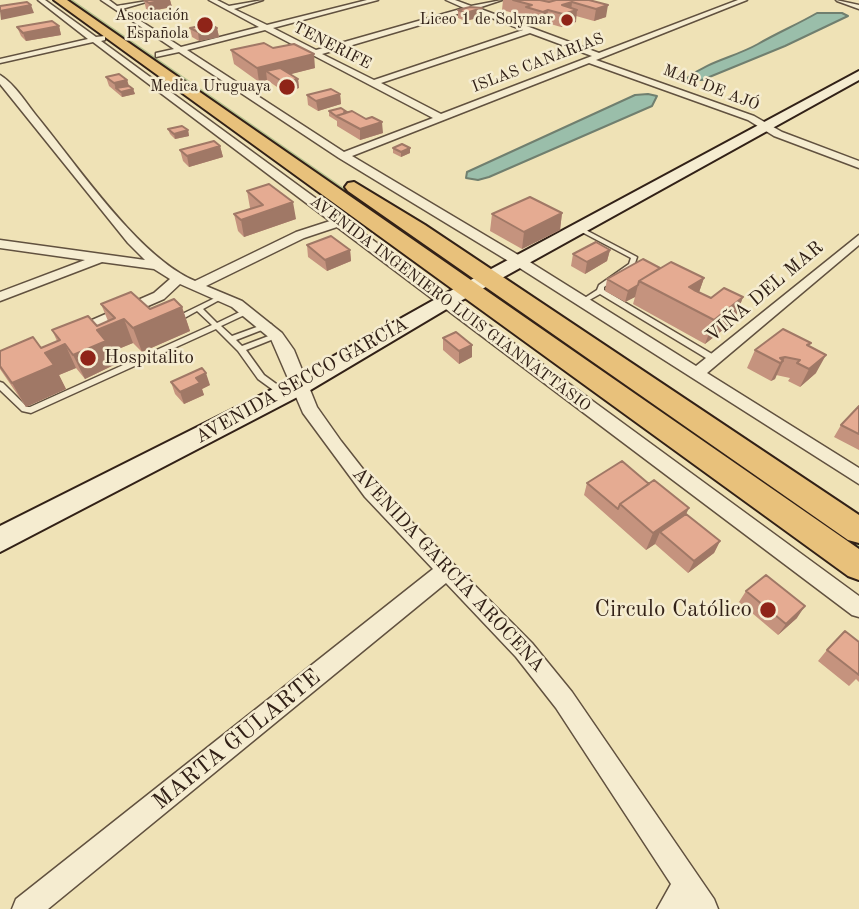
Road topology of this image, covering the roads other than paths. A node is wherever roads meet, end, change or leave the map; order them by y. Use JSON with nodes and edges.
{"nodes":[{"id":1,"x":41,"y":0,"type":"edge"},
{"id":2,"x":60,"y":0,"type":"edge"},
{"id":3,"x":80,"y":0,"type":"edge"},
{"id":4,"x":104,"y":0,"type":"edge"},
{"id":5,"x":150,"y":0,"type":"edge"},
{"id":6,"x":212,"y":0,"type":"edge"},
{"id":7,"x":260,"y":0,"type":"edge"},
{"id":8,"x":375,"y":0,"type":"edge"},
{"id":9,"x":449,"y":0,"type":"edge"},
{"id":10,"x":499,"y":0,"type":"edge"},
{"id":11,"x":744,"y":0,"type":"edge"},
{"id":12,"x":839,"y":0,"type":"edge"},
{"id":13,"x":717,"y":3,"type":"dead end"},
{"id":14,"x":728,"y":6,"type":"junction"},
{"id":15,"x":859,"y":7,"type":"edge"},
{"id":16,"x":116,"y":8,"type":"junction"},
{"id":17,"x":228,"y":8,"type":"junction"},
{"id":18,"x":470,"y":8,"type":"junction"},
{"id":19,"x":267,"y":28,"type":"junction"},
{"id":20,"x":532,"y":30,"type":"junction"},
{"id":21,"x":102,"y":38,"type":"junction"},
{"id":22,"x":183,"y":49,"type":"junction"},
{"id":23,"x":316,"y":53,"type":"junction"},
{"id":24,"x":159,"y":55,"type":"junction"},
{"id":25,"x":594,"y":58,"type":"junction"},
{"id":26,"x":0,"y":61,"type":"edge"},
{"id":27,"x":859,"y":75,"type":"edge"},
{"id":28,"x":0,"y":78,"type":"edge"},
{"id":29,"x":373,"y":83,"type":"junction"},
{"id":30,"x":439,"y":117,"type":"junction"},
{"id":31,"x":763,"y":126,"type":"junction"},
{"id":32,"x":343,"y":156,"type":"junction"},
{"id":33,"x":859,"y":165,"type":"edge"},
{"id":34,"x":342,"y":221,"type":"junction"},
{"id":35,"x":580,"y":229,"type":"junction"},
{"id":36,"x":859,"y":239,"type":"edge"},
{"id":37,"x":132,"y":240,"type":"junction"},
{"id":38,"x":0,"y":244,"type":"edge"},
{"id":39,"x":100,"y":258,"type":"junction"},
{"id":40,"x":520,"y":262,"type":"junction"},
{"id":41,"x":159,"y":266,"type":"junction"},
{"id":42,"x":179,"y":279,"type":"junction"},
{"id":43,"x":195,"y":286,"type":"junction"},
{"id":44,"x":469,"y":289,"type":"junction"},
{"id":45,"x":600,"y":291,"type":"junction"},
{"id":46,"x":0,"y":297,"type":"edge"},
{"id":47,"x":221,"y":297,"type":"junction"},
{"id":48,"x":582,"y":302,"type":"junction"},
{"id":49,"x":198,"y":308,"type":"junction"},
{"id":50,"x":249,"y":311,"type":"junction"},
{"id":51,"x":648,"y":320,"type":"junction"},
{"id":52,"x":168,"y":323,"type":"edge"},
{"id":53,"x":218,"y":326,"type":"junction"},
{"id":54,"x":273,"y":331,"type":"junction"},
{"id":55,"x":628,"y":331,"type":"junction"},
{"id":56,"x":231,"y":339,"type":"junction"},
{"id":57,"x":60,"y":340,"type":"edge"},
{"id":58,"x":241,"y":349,"type":"junction"},
{"id":59,"x":714,"y":359,"type":"junction"},
{"id":60,"x":696,"y":374,"type":"junction"},
{"id":61,"x":0,"y":385,"type":"edge"},
{"id":62,"x":291,"y":390,"type":"junction"},
{"id":63,"x":859,"y":477,"type":"edge"},
{"id":64,"x":859,"y":531,"type":"edge"},
{"id":65,"x":0,"y":540,"type":"edge"},
{"id":66,"x":859,"y":566,"type":"edge"},
{"id":67,"x":447,"y":570,"type":"junction"},
{"id":68,"x":859,"y":608,"type":"edge"},
{"id":69,"x":687,"y":886,"type":"junction"},
{"id":70,"x":26,"y":909,"type":"edge"},
{"id":71,"x":671,"y":909,"type":"edge"},
{"id":72,"x":704,"y":909,"type":"edge"}],
"edges":[{"from":1,"to":21,"type":"street","name":"AVENIDA INGENIERO LUIS GIANNATTASIO"},
{"from":2,"to":21,"type":"main road","name":"AVENIDA INGENIERO LUIS GIANNATTASIO"},
{"from":3,"to":24,"type":"main road","name":"AVENIDA INGENIERO LUIS GIANNATTASIO"},
{"from":4,"to":16,"type":"street"},
{"from":5,"to":16,"type":"street"},
{"from":6,"to":17,"type":"street","name":"TENERIFE"},
{"from":7,"to":17,"type":"street"},
{"from":8,"to":19,"type":"street"},
{"from":9,"to":18,"type":"street","name":"MAR DE AJÓ"},
{"from":10,"to":18,"type":"street"},
{"from":11,"to":14,"type":"street","name":"ISLAS CANARIAS"},
{"from":12,"to":15,"type":"street"},
{"from":13,"to":14,"type":"street"},
{"from":14,"to":25,"type":"street","name":"ISLAS CANARIAS"},
{"from":16,"to":22,"type":"street"},
{"from":17,"to":19,"type":"street","name":"TENERIFE"},
{"from":18,"to":20,"type":"street","name":"MAR DE AJÓ"},
{"from":18,"to":23,"type":"street"},
{"from":19,"to":22,"type":"street"},
{"from":19,"to":23,"type":"street","name":"TENERIFE"},
{"from":20,"to":25,"type":"street","name":"MAR DE AJÓ"},
{"from":20,"to":29,"type":"street"},
{"from":21,"to":26,"type":"street"},
{"from":21,"to":34,"type":"street","name":"AVENIDA INGENIERO LUIS GIANNATTASIO"},
{"from":21,"to":44,"type":"main road","name":"AVENIDA INGENIERO LUIS GIANNATTASIO"},
{"from":22,"to":24,"type":"street"},
{"from":22,"to":32,"type":"street"},
{"from":23,"to":29,"type":"street","name":"TENERIFE"},
{"from":24,"to":44,"type":"main road","name":"AVENIDA INGENIERO LUIS GIANNATTASIO"},
{"from":25,"to":30,"type":"street","name":"ISLAS CANARIAS"},
{"from":25,"to":31,"type":"street","name":"MAR DE AJÓ"},
{"from":27,"to":31,"type":"street","name":"AVENIDA SECCO GARCÍA"},
{"from":28,"to":37,"type":"street","name":"AVENIDA GARCÍA AROCENA"},
{"from":29,"to":30,"type":"street","name":"TENERIFE"},
{"from":30,"to":32,"type":"street","name":"ISLAS CANARIAS"},
{"from":31,"to":33,"type":"street","name":"MAR DE AJÓ"},
{"from":31,"to":35,"type":"street","name":"AVENIDA SECCO GARCÍA"},
{"from":32,"to":40,"type":"street"},
{"from":34,"to":43,"type":"street"},
{"from":34,"to":44,"type":"street","name":"AVENIDA INGENIERO LUIS GIANNATTASIO"},
{"from":35,"to":40,"type":"street","name":"AVENIDA SECCO GARCÍA"},
{"from":35,"to":45,"type":"lane"},
{"from":36,"to":59,"type":"street","name":"VIÑA DEL MAR"},
{"from":37,"to":39,"type":"street"},
{"from":37,"to":41,"type":"street","name":"AVENIDA GARCÍA AROCENA"},
{"from":38,"to":39,"type":"street"},
{"from":39,"to":41,"type":"street"},
{"from":39,"to":46,"type":"street"},
{"from":40,"to":44,"type":"street","name":"AVENIDA SECCO GARCÍA"},
{"from":40,"to":48,"type":"street"},
{"from":41,"to":42,"type":"street","name":"AVENIDA GARCÍA AROCENA"},
{"from":42,"to":43,"type":"street","name":"AVENIDA GARCÍA AROCENA"},
{"from":42,"to":57,"type":"street"},
{"from":43,"to":47,"type":"street","name":"AVENIDA GARCÍA AROCENA"},
{"from":44,"to":62,"type":"street","name":"AVENIDA SECCO GARCÍA"},
{"from":44,"to":64,"type":"main road","name":"AVENIDA INGENIERO LUIS GIANNATTASIO"},
{"from":44,"to":66,"type":"main road","name":"AVENIDA INGENIERO LUIS GIANNATTASIO"},
{"from":44,"to":68,"type":"street","name":"AVENIDA INGENIERO LUIS GIANNATTASIO"},
{"from":45,"to":48,"type":"lane"},
{"from":45,"to":51,"type":"lane"},
{"from":47,"to":49,"type":"lane"},
{"from":47,"to":50,"type":"street","name":"AVENIDA GARCÍA AROCENA"},
{"from":48,"to":55,"type":"street"},
{"from":49,"to":52,"type":"lane"},
{"from":49,"to":53,"type":"lane"},
{"from":50,"to":53,"type":"lane"},
{"from":50,"to":54,"type":"street","name":"AVENIDA GARCÍA AROCENA"},
{"from":51,"to":55,"type":"lane"},
{"from":51,"to":59,"type":"lane"},
{"from":53,"to":56,"type":"lane"},
{"from":53,"to":61,"type":"lane"},
{"from":54,"to":56,"type":"lane"},
{"from":54,"to":58,"type":"lane"},
{"from":54,"to":62,"type":"street","name":"AVENIDA GARCÍA AROCENA"},
{"from":55,"to":60,"type":"street"},
{"from":56,"to":58,"type":"lane"},
{"from":58,"to":62,"type":"lane"},
{"from":59,"to":60,"type":"street","name":"VIÑA DEL MAR"},
{"from":60,"to":63,"type":"street"},
{"from":62,"to":65,"type":"street","name":"AVENIDA SECCO GARCÍA"},
{"from":62,"to":67,"type":"street","name":"AVENIDA GARCÍA AROCENA"},
{"from":67,"to":69,"type":"street","name":"AVENIDA GARCÍA AROCENA"},
{"from":67,"to":70,"type":"street","name":"MARTA GULARTE"},
{"from":69,"to":71,"type":"street"},
{"from":69,"to":72,"type":"street","name":"AVENIDA GARCÍA AROCENA"}]}
